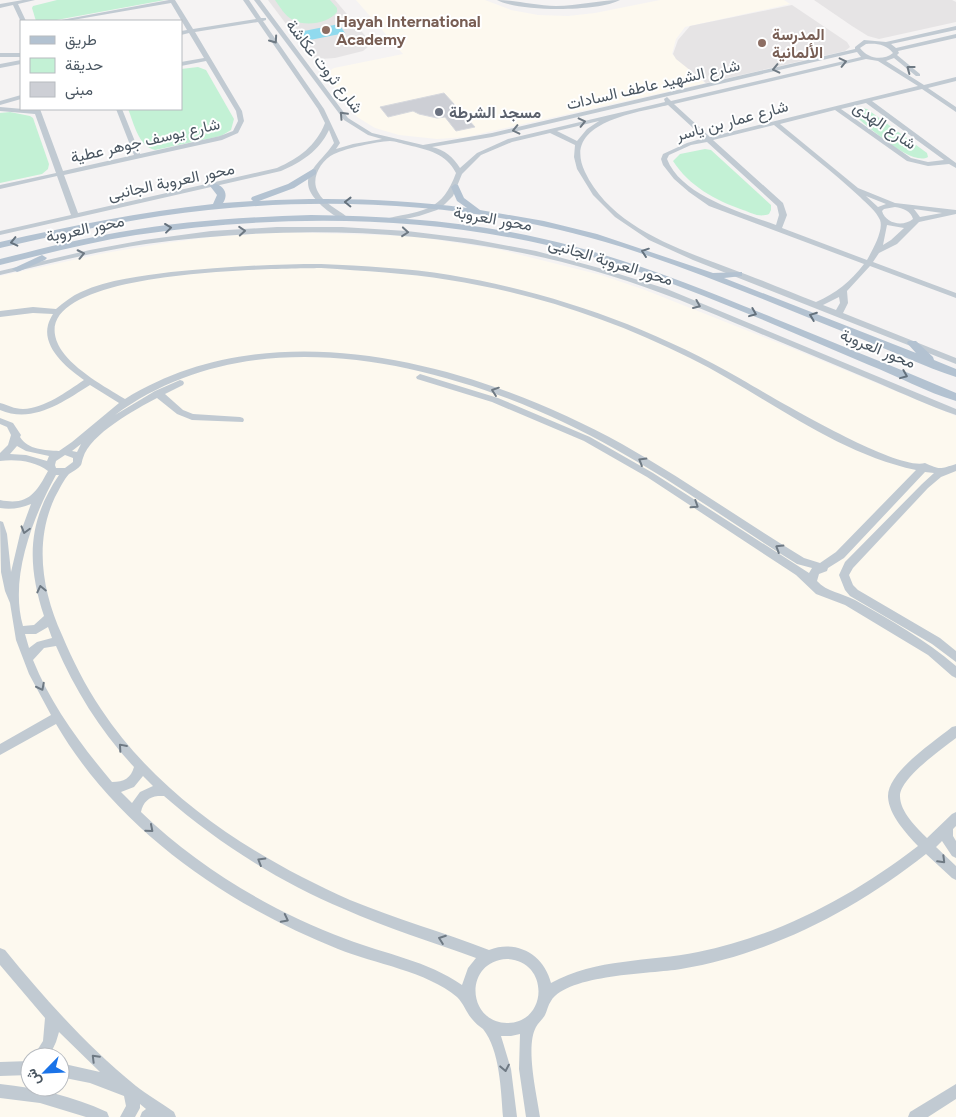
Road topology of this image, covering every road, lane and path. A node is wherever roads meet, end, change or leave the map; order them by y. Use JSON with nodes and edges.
{"nodes":[{"id":1,"x":32,"y":0,"type":"edge"},
{"id":2,"x":173,"y":0,"type":"edge"},
{"id":3,"x":246,"y":0,"type":"edge"},
{"id":4,"x":257,"y":0,"type":"edge"},
{"id":5,"x":500,"y":0,"type":"edge"},
{"id":6,"x":528,"y":0,"type":"edge"},
{"id":7,"x":586,"y":0,"type":"edge"},
{"id":8,"x":618,"y":0,"type":"edge"},
{"id":9,"x":15,"y":3,"type":"junction"},
{"id":10,"x":0,"y":6,"type":"edge"},
{"id":11,"x":268,"y":15,"type":"junction"},
{"id":12,"x":258,"y":17,"type":"junction"},
{"id":13,"x":23,"y":20,"type":"edge"},
{"id":14,"x":64,"y":20,"type":"edge"},
{"id":15,"x":182,"y":28,"type":"edge"},
{"id":16,"x":956,"y":28,"type":"edge"},
{"id":17,"x":190,"y":29,"type":"junction"},
{"id":18,"x":182,"y":33,"type":"edge"},
{"id":19,"x":956,"y":36,"type":"edge"},
{"id":20,"x":885,"y":44,"type":"junction"},
{"id":21,"x":858,"y":50,"type":"junction"},
{"id":22,"x":895,"y":53,"type":"junction"},
{"id":23,"x":0,"y":55,"type":"edge"},
{"id":24,"x":20,"y":55,"type":"edge"},
{"id":25,"x":867,"y":57,"type":"junction"},
{"id":26,"x":207,"y":59,"type":"junction"},
{"id":27,"x":878,"y":59,"type":"junction"},
{"id":28,"x":20,"y":62,"type":"edge"},
{"id":29,"x":182,"y":64,"type":"edge"},
{"id":30,"x":0,"y":66,"type":"edge"},
{"id":31,"x":956,"y":79,"type":"edge"},
{"id":32,"x":931,"y":85,"type":"junction"},
{"id":33,"x":922,"y":87,"type":"junction"},
{"id":34,"x":672,"y":93,"type":"junction"},
{"id":35,"x":661,"y":96,"type":"junction"},
{"id":36,"x":20,"y":97,"type":"edge"},
{"id":37,"x":679,"y":100,"type":"junction"},
{"id":38,"x":866,"y":100,"type":"junction"},
{"id":39,"x":8,"y":101,"type":"junction"},
{"id":40,"x":956,"y":101,"type":"edge"},
{"id":41,"x":668,"y":102,"type":"junction"},
{"id":42,"x":0,"y":103,"type":"edge"},
{"id":43,"x":836,"y":108,"type":"junction"},
{"id":44,"x":0,"y":109,"type":"edge"},
{"id":45,"x":12,"y":109,"type":"junction"},
{"id":46,"x":20,"y":109,"type":"edge"},
{"id":47,"x":37,"y":110,"type":"edge"},
{"id":48,"x":119,"y":110,"type":"edge"},
{"id":49,"x":956,"y":110,"type":"edge"},
{"id":50,"x":618,"y":114,"type":"junction"},
{"id":51,"x":328,"y":123,"type":"junction"},
{"id":52,"x":775,"y":123,"type":"junction"},
{"id":53,"x":550,"y":130,"type":"junction"},
{"id":54,"x":707,"y":139,"type":"junction"},
{"id":55,"x":393,"y":140,"type":"junction"},
{"id":56,"x":578,"y":144,"type":"junction"},
{"id":57,"x":424,"y":146,"type":"junction"},
{"id":58,"x":331,"y":153,"type":"junction"},
{"id":59,"x":138,"y":157,"type":"junction"},
{"id":60,"x":953,"y":164,"type":"edge"},
{"id":61,"x":313,"y":172,"type":"junction"},
{"id":62,"x":459,"y":173,"type":"junction"},
{"id":63,"x":60,"y":175,"type":"junction"},
{"id":64,"x":214,"y":186,"type":"junction"},
{"id":65,"x":0,"y":187,"type":"edge"},
{"id":66,"x":455,"y":187,"type":"junction"},
{"id":67,"x":853,"y":187,"type":"junction"},
{"id":68,"x":321,"y":202,"type":"junction"},
{"id":69,"x":233,"y":205,"type":"junction"},
{"id":70,"x":899,"y":205,"type":"junction"},
{"id":71,"x":216,"y":206,"type":"junction"},
{"id":72,"x":437,"y":208,"type":"junction"},
{"id":73,"x":878,"y":211,"type":"junction"},
{"id":74,"x":955,"y":212,"type":"edge"},
{"id":75,"x":483,"y":213,"type":"junction"},
{"id":76,"x":75,"y":216,"type":"junction"},
{"id":77,"x":343,"y":217,"type":"junction"},
{"id":78,"x":392,"y":220,"type":"junction"},
{"id":79,"x":884,"y":221,"type":"junction"},
{"id":80,"x":914,"y":223,"type":"junction"},
{"id":81,"x":445,"y":225,"type":"junction"},
{"id":82,"x":778,"y":230,"type":"junction"},
{"id":83,"x":134,"y":232,"type":"junction"},
{"id":84,"x":0,"y":234,"type":"edge"},
{"id":85,"x":440,"y":236,"type":"junction"},
{"id":86,"x":144,"y":242,"type":"junction"},
{"id":87,"x":0,"y":245,"type":"edge"},
{"id":88,"x":68,"y":246,"type":"junction"},
{"id":89,"x":679,"y":251,"type":"junction"},
{"id":90,"x":877,"y":251,"type":"junction"},
{"id":91,"x":670,"y":260,"type":"junction"},
{"id":92,"x":0,"y":262,"type":"edge"},
{"id":93,"x":868,"y":263,"type":"junction"},
{"id":94,"x":16,"y":269,"type":"junction"},
{"id":95,"x":0,"y":273,"type":"edge"},
{"id":96,"x":739,"y":274,"type":"junction"},
{"id":97,"x":708,"y":275,"type":"junction"},
{"id":98,"x":843,"y":291,"type":"junction"},
{"id":99,"x":956,"y":296,"type":"edge"},
{"id":100,"x":816,"y":305,"type":"junction"},
{"id":101,"x":59,"y":312,"type":"junction"},
{"id":102,"x":0,"y":314,"type":"edge"},
{"id":103,"x":838,"y":314,"type":"junction"},
{"id":104,"x":912,"y":343,"type":"junction"},
{"id":105,"x":956,"y":361,"type":"edge"},
{"id":106,"x":935,"y":364,"type":"junction"},
{"id":107,"x":956,"y":373,"type":"edge"},
{"id":108,"x":91,"y":380,"type":"junction"},
{"id":109,"x":168,"y":384,"type":"junction"},
{"id":110,"x":462,"y":385,"type":"junction"},
{"id":111,"x":158,"y":393,"type":"junction"},
{"id":112,"x":956,"y":397,"type":"edge"},
{"id":113,"x":125,"y":403,"type":"junction"},
{"id":114,"x":0,"y":406,"type":"edge"},
{"id":115,"x":956,"y":412,"type":"edge"},
{"id":116,"x":240,"y":420,"type":"dead end"},
{"id":117,"x":0,"y":421,"type":"edge"},
{"id":118,"x":16,"y":439,"type":"junction"},
{"id":119,"x":61,"y":453,"type":"junction"},
{"id":120,"x":0,"y":457,"type":"edge"},
{"id":121,"x":78,"y":458,"type":"junction"},
{"id":122,"x":925,"y":467,"type":"junction"},
{"id":123,"x":956,"y":467,"type":"edge"},
{"id":124,"x":56,"y":470,"type":"junction"},
{"id":125,"x":943,"y":472,"type":"junction"},
{"id":126,"x":41,"y":492,"type":"junction"},
{"id":127,"x":0,"y":504,"type":"edge"},
{"id":128,"x":0,"y":525,"type":"edge"},
{"id":129,"x":823,"y":568,"type":"junction"},
{"id":130,"x":812,"y":582,"type":"junction"},
{"id":131,"x":15,"y":604,"type":"junction"},
{"id":132,"x":49,"y":617,"type":"junction"},
{"id":133,"x":18,"y":628,"type":"junction"},
{"id":134,"x":58,"y":642,"type":"junction"},
{"id":135,"x":956,"y":657,"type":"edge"},
{"id":136,"x":28,"y":658,"type":"junction"},
{"id":137,"x":956,"y":673,"type":"edge"},
{"id":138,"x":58,"y":717,"type":"junction"},
{"id":139,"x":956,"y":731,"type":"edge"},
{"id":140,"x":0,"y":750,"type":"edge"},
{"id":141,"x":140,"y":767,"type":"junction"},
{"id":142,"x":110,"y":787,"type":"junction"},
{"id":143,"x":164,"y":790,"type":"junction"},
{"id":144,"x":135,"y":815,"type":"junction"},
{"id":145,"x":951,"y":822,"type":"edge"},
{"id":146,"x":928,"y":846,"type":"junction"},
{"id":147,"x":956,"y":852,"type":"edge"},
{"id":148,"x":956,"y":874,"type":"edge"},
{"id":149,"x":0,"y":955,"type":"edge"},
{"id":150,"x":487,"y":956,"type":"junction"},
{"id":151,"x":545,"y":997,"type":"junction"},
{"id":152,"x":472,"y":1004,"type":"junction"},
{"id":153,"x":52,"y":1014,"type":"junction"},
{"id":154,"x":530,"y":1022,"type":"junction"},
{"id":155,"x":486,"y":1023,"type":"junction"},
{"id":156,"x":47,"y":1047,"type":"edge"},
{"id":157,"x":20,"y":1068,"type":"edge"},
{"id":158,"x":0,"y":1069,"type":"edge"},
{"id":159,"x":70,"y":1072,"type":"edge"},
{"id":160,"x":131,"y":1090,"type":"junction"},
{"id":161,"x":956,"y":1091,"type":"edge"},
{"id":162,"x":0,"y":1092,"type":"edge"},
{"id":163,"x":158,"y":1114,"type":"edge"},
{"id":164,"x":102,"y":1117,"type":"edge"},
{"id":165,"x":127,"y":1117,"type":"edge"},
{"id":166,"x":510,"y":1117,"type":"edge"},
{"id":167,"x":533,"y":1117,"type":"edge"},
{"id":168,"x":915,"y":1117,"type":"edge"}],
"edges":[{"from":1,"to":9,"type":"street"},
{"from":2,"to":14,"type":"street"},
{"from":2,"to":17,"type":"street","name":"شارع يوسف جوهر عطية"},
{"from":3,"to":12,"type":"street","name":"شارع ثروت عكاشة"},
{"from":4,"to":11,"type":"street","name":"شارع ثروت عكاشة"},
{"from":5,"to":8,"type":"street"},
{"from":6,"to":7,"type":"street"},
{"from":9,"to":10,"type":"street"},
{"from":9,"to":13,"type":"street"},
{"from":11,"to":12,"type":"street"},
{"from":55,"to":11,"type":"street","name":"شارع ثروت عكاشة","one_way":true},
{"from":12,"to":17,"type":"street"},
{"from":12,"to":51,"type":"street","name":"شارع ثروت عكاشة","one_way":true},
{"from":15,"to":17,"type":"street"},
{"from":16,"to":20,"type":"street"},
{"from":17,"to":18,"type":"street"},
{"from":17,"to":26,"type":"street","name":"شارع يوسف جوهر عطية"},
{"from":19,"to":22,"type":"street"},
{"from":20,"to":21,"type":"street","name":"شارع الشهيد عاطف السادات"},
{"from":20,"to":22,"type":"street"},
{"from":21,"to":25,"type":"street"},
{"from":21,"to":34,"type":"street","name":"شارع الشهيد عاطف السادات","one_way":true},
{"from":22,"to":27,"type":"street"},
{"from":32,"to":22,"type":"street","one_way":true},
{"from":23,"to":24,"type":"street"},
{"from":25,"to":27,"type":"street"},
{"from":37,"to":25,"type":"street","name":"شارع الشهيد عاطف السادات","one_way":true},
{"from":26,"to":29,"type":"street"},
{"from":26,"to":59,"type":"street","name":"شارع يوسف جوهر عطية"},
{"from":27,"to":33,"type":"street"},
{"from":28,"to":30,"type":"street"},
{"from":31,"to":32,"type":"street","name":"شارع عمار بن ياسر"},
{"from":32,"to":33,"type":"street","name":"شارع عمار بن ياسر"},
{"from":32,"to":40,"type":"street"},
{"from":33,"to":38,"type":"street","name":"شارع عمار بن ياسر"},
{"from":33,"to":49,"type":"street"},
{"from":34,"to":35,"type":"street","name":"شارع الشهيد عاطف السادات"},
{"from":34,"to":37,"type":"street"},
{"from":35,"to":41,"type":"street"},
{"from":35,"to":57,"type":"street","name":"شارع الشهيد عاطف السادات","one_way":true},
{"from":36,"to":39,"type":"street"},
{"from":37,"to":41,"type":"street","name":"شارع الشهيد عاطف السادات"},
{"from":38,"to":43,"type":"street","name":"شارع عمار بن ياسر"},
{"from":38,"to":60,"type":"street"},
{"from":39,"to":42,"type":"street"},
{"from":39,"to":45,"type":"street"},
{"from":41,"to":50,"type":"street","name":"شارع الشهيد عاطف السادات"},
{"from":41,"to":54,"type":"street"},
{"from":43,"to":52,"type":"street","name":"شارع عمار بن ياسر"},
{"from":43,"to":60,"type":"street","name":"شارع الهدى"},
{"from":44,"to":45,"type":"street"},
{"from":45,"to":46,"type":"street"},
{"from":47,"to":63,"type":"street"},
{"from":48,"to":59,"type":"street"},
{"from":53,"to":50,"type":"street","name":"شارع الشهيد عاطف السادات","one_way":true},
{"from":50,"to":56,"type":"street","name":"شارع الشهيد عاطف السادات"},
{"from":51,"to":58,"type":"street","name":"شارع ثروت عكاشة"},
{"from":51,"to":64,"type":"street","name":"محور العروبة الجانبى"},
{"from":52,"to":54,"type":"street","name":"شارع عمار بن ياسر"},
{"from":52,"to":67,"type":"street"},
{"from":53,"to":56,"type":"street","name":"شارع الشهيد عاطف السادات"},
{"from":53,"to":62,"type":"street","name":"شارع الشهيد عاطف السادات"},
{"from":54,"to":82,"type":"street"},
{"from":54,"to":82,"type":"street","name":"شارع عمار بن ياسر"},
{"from":55,"to":57,"type":"street","name":"شارع ثروت عكاشة"},
{"from":55,"to":58,"type":"street"},
{"from":56,"to":89,"type":"street","name":"محور العروبة الجانبى"},
{"from":57,"to":62,"type":"street","name":"شارع ثروت عكاشة"},
{"from":58,"to":61,"type":"street"},
{"from":59,"to":63,"type":"street","name":"شارع يوسف جوهر عطية"},
{"from":61,"to":68,"type":"street"},
{"from":61,"to":69,"type":"main road"},
{"from":62,"to":66,"type":"street"},
{"from":63,"to":65,"type":"street","name":"شارع يوسف جوهر عطية"},
{"from":63,"to":76,"type":"street"},
{"from":64,"to":71,"type":"main road"},
{"from":64,"to":76,"type":"street","name":"محور العروبة الجانبى"},
{"from":66,"to":72,"type":"street"},
{"from":66,"to":75,"type":"main road"},
{"from":67,"to":70,"type":"street"},
{"from":67,"to":73,"type":"street"},
{"from":68,"to":69,"type":"main road","name":"محور العروبة"},
{"from":72,"to":68,"type":"main road","name":"محور العروبة","one_way":true},
{"from":68,"to":77,"type":"street"},
{"from":69,"to":71,"type":"main road","name":"محور العروبة"},
{"from":70,"to":73,"type":"street"},
{"from":70,"to":74,"type":"street"},
{"from":70,"to":80,"type":"street"},
{"from":71,"to":87,"type":"main road","name":"محور العروبة","one_way":true},
{"from":72,"to":75,"type":"main road","name":"محور العروبة"},
{"from":72,"to":78,"type":"street"},
{"from":73,"to":79,"type":"street"},
{"from":74,"to":80,"type":"street"},
{"from":91,"to":75,"type":"main road","name":"محور العروبة","one_way":true},
{"from":76,"to":84,"type":"street","name":"محور العروبة الجانبى"},
{"from":77,"to":78,"type":"main road","name":"محور العروبة"},
{"from":83,"to":77,"type":"main road","name":"محور العروبة","one_way":true},
{"from":78,"to":81,"type":"main road","name":"محور العروبة"},
{"from":79,"to":80,"type":"street"},
{"from":79,"to":90,"type":"street"},
{"from":80,"to":90,"type":"street"},
{"from":81,"to":85,"type":"main road"},
{"from":81,"to":112,"type":"main road","name":"محور العروبة","one_way":true},
{"from":82,"to":93,"type":"street","name":"شارع عمار بن ياسر"},
{"from":83,"to":86,"type":"main road"},
{"from":83,"to":88,"type":"main road","name":"محور العروبة"},
{"from":86,"to":85,"type":"street","name":"محور العروبة الجانبى","one_way":true},
{"from":85,"to":115,"type":"street","name":"محور العروبة الجانبى","one_way":true},
{"from":94,"to":86,"type":"street","name":"محور العروبة الجانبى","one_way":true},
{"from":88,"to":92,"type":"main road","name":"محور العروبة"},
{"from":88,"to":94,"type":"main road"},
{"from":89,"to":91,"type":"main road"},
{"from":89,"to":96,"type":"street","name":"محور العروبة الجانبى"},
{"from":90,"to":93,"type":"street"},
{"from":91,"to":97,"type":"main road","name":"محور العروبة"},
{"from":93,"to":98,"type":"street"},
{"from":93,"to":99,"type":"street","name":"شارع عمار بن ياسر"},
{"from":94,"to":95,"type":"street","name":"محور العروبة الجانبى"},
{"from":96,"to":97,"type":"main road"},
{"from":96,"to":100,"type":"street","name":"محور العروبة الجانبى"},
{"from":106,"to":97,"type":"main road","name":"محور العروبة","one_way":true},
{"from":98,"to":100,"type":"street"},
{"from":98,"to":103,"type":"street"},
{"from":100,"to":103,"type":"street","name":"محور العروبة الجانبى"},
{"from":101,"to":102,"type":"street"},
{"from":101,"to":108,"type":"street"},
{"from":101,"to":122,"type":"street"},
{"from":103,"to":104,"type":"street","name":"محور العروبة الجانبى"},
{"from":104,"to":105,"type":"street","name":"محور العروبة الجانبى"},
{"from":104,"to":106,"type":"main road"},
{"from":106,"to":107,"type":"main road","name":"محور العروبة"},
{"from":108,"to":113,"type":"street"},
{"from":108,"to":114,"type":"street"},
{"from":109,"to":110,"type":"street"},
{"from":109,"to":111,"type":"street"},
{"from":109,"to":113,"type":"street"},
{"from":129,"to":110,"type":"street","one_way":true},
{"from":110,"to":130,"type":"street","one_way":true},
{"from":111,"to":116,"type":"street"},
{"from":111,"to":121,"type":"street"},
{"from":113,"to":119,"type":"street"},
{"from":117,"to":118,"type":"street"},
{"from":118,"to":119,"type":"street"},
{"from":118,"to":120,"type":"street"},
{"from":119,"to":121,"type":"street"},
{"from":119,"to":124,"type":"street"},
{"from":120,"to":124,"type":"street"},
{"from":121,"to":124,"type":"street"},
{"from":122,"to":125,"type":"street"},
{"from":122,"to":129,"type":"street"},
{"from":123,"to":125,"type":"street"},
{"from":124,"to":126,"type":"street"},
{"from":132,"to":124,"type":"street","one_way":true},
{"from":125,"to":135,"type":"street"},
{"from":126,"to":127,"type":"street"},
{"from":126,"to":131,"type":"street","one_way":true},
{"from":128,"to":131,"type":"street"},
{"from":129,"to":130,"type":"street"},
{"from":130,"to":137,"type":"street"},
{"from":131,"to":133,"type":"street"},
{"from":132,"to":133,"type":"street"},
{"from":132,"to":134,"type":"street"},
{"from":133,"to":136,"type":"street"},
{"from":134,"to":136,"type":"street"},
{"from":141,"to":134,"type":"street","one_way":true},
{"from":136,"to":138,"type":"street","one_way":true},
{"from":138,"to":140,"type":"street"},
{"from":138,"to":142,"type":"street"},
{"from":139,"to":146,"type":"street"},
{"from":141,"to":142,"type":"street"},
{"from":141,"to":143,"type":"street"},
{"from":142,"to":144,"type":"street"},
{"from":143,"to":144,"type":"street"},
{"from":150,"to":143,"type":"street","one_way":true},
{"from":144,"to":152,"type":"street","one_way":true},
{"from":145,"to":146,"type":"street"},
{"from":145,"to":147,"type":"street"},
{"from":146,"to":148,"type":"street","one_way":true},
{"from":146,"to":151,"type":"street"},
{"from":149,"to":153,"type":"street"},
{"from":150,"to":151,"type":"street"},
{"from":150,"to":152,"type":"street"},
{"from":151,"to":154,"type":"street"},
{"from":152,"to":155,"type":"street"},
{"from":153,"to":156,"type":"street"},
{"from":160,"to":153,"type":"street","one_way":true},
{"from":154,"to":155,"type":"street"},
{"from":154,"to":167,"type":"street"},
{"from":155,"to":166,"type":"street","one_way":true},
{"from":157,"to":158,"type":"street"},
{"from":159,"to":160,"type":"street"},
{"from":160,"to":163,"type":"street"},
{"from":160,"to":165,"type":"street"},
{"from":161,"to":168,"type":"street"},
{"from":162,"to":164,"type":"street"}]}
